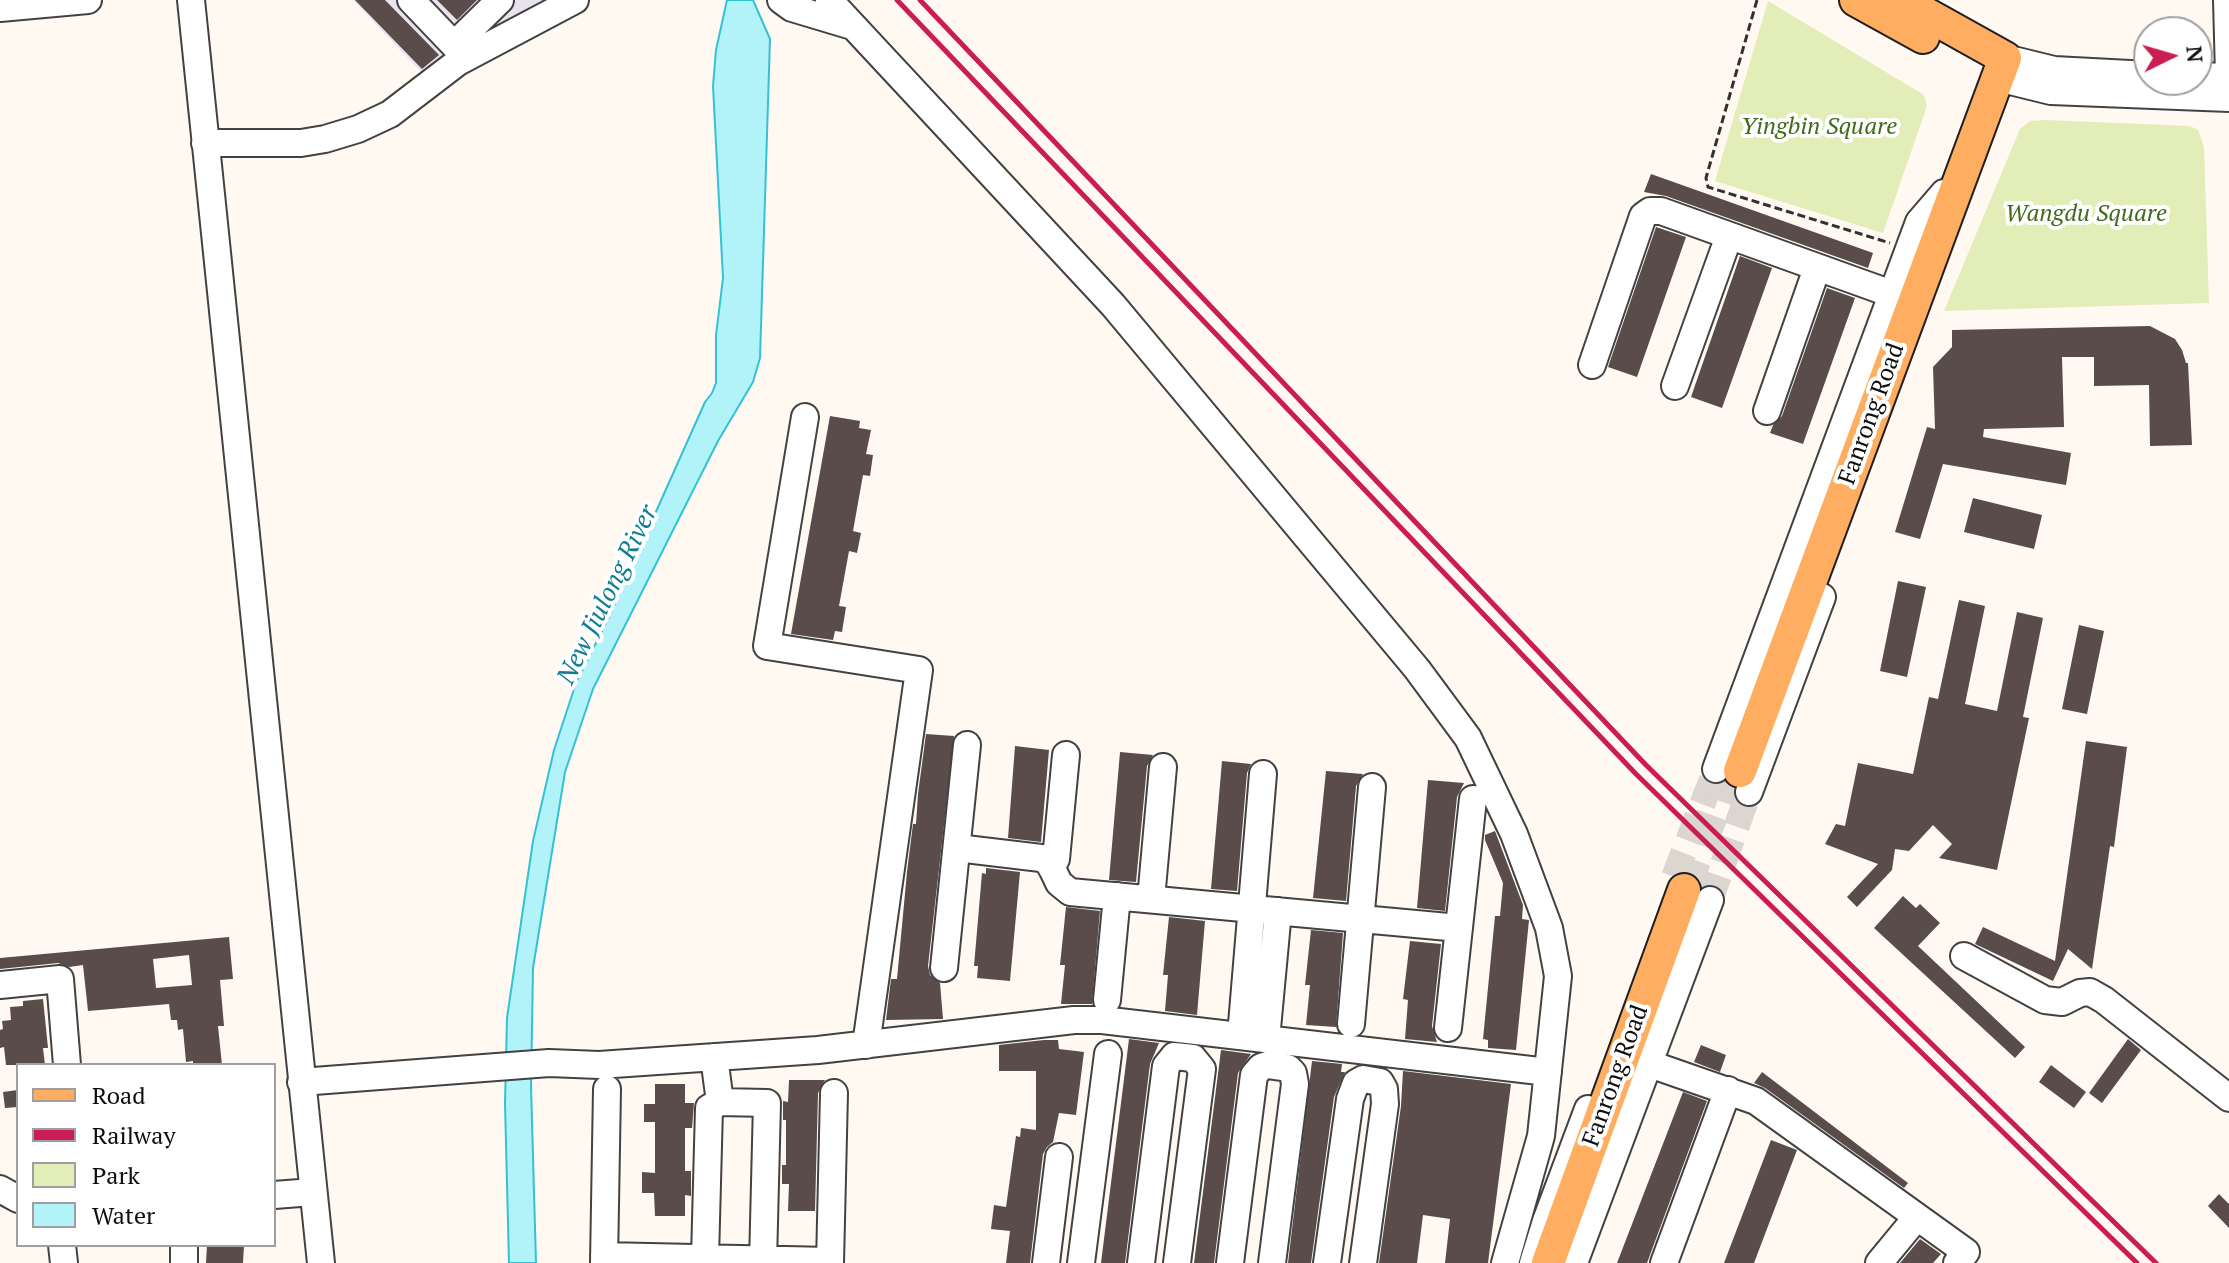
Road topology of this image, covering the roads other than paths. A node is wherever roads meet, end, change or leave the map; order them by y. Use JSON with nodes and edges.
{"nodes":[{"id":1,"x":88,"y":0,"type":"edge"},
{"id":2,"x":191,"y":0,"type":"edge"},
{"id":3,"x":411,"y":0,"type":"edge"},
{"id":4,"x":500,"y":0,"type":"edge"},
{"id":5,"x":575,"y":0,"type":"edge"},
{"id":6,"x":781,"y":0,"type":"edge"},
{"id":7,"x":829,"y":0,"type":"edge"},
{"id":8,"x":1856,"y":0,"type":"edge"},
{"id":9,"x":1901,"y":0,"type":"edge"},
{"id":10,"x":2227,"y":0,"type":"edge"},
{"id":11,"x":0,"y":8,"type":"edge"},
{"id":12,"x":853,"y":26,"type":"junction"},
{"id":13,"x":1997,"y":66,"type":"junction"},
{"id":14,"x":2133,"y":74,"type":"edge"},
{"id":15,"x":2229,"y":76,"type":"edge"},
{"id":16,"x":2229,"y":98,"type":"edge"},
{"id":17,"x":205,"y":143,"type":"junction"},
{"id":18,"x":1949,"y":192,"type":"junction"},
{"id":19,"x":1729,"y":236,"type":"junction"},
{"id":20,"x":1817,"y":268,"type":"junction"},
{"id":21,"x":1892,"y":294,"type":"junction"},
{"id":22,"x":1592,"y":365,"type":"dead end"},
{"id":23,"x":1675,"y":386,"type":"dead end"},
{"id":24,"x":1767,"y":411,"type":"dead end"},
{"id":25,"x":805,"y":417,"type":"dead end"},
{"id":26,"x":967,"y":745,"type":"dead end"},
{"id":27,"x":1066,"y":755,"type":"dead end"},
{"id":28,"x":1163,"y":767,"type":"dead end"},
{"id":29,"x":1263,"y":774,"type":"dead end"},
{"id":30,"x":1734,"y":774,"type":"joint"},
{"id":31,"x":1372,"y":787,"type":"dead end"},
{"id":32,"x":1473,"y":799,"type":"dead end"},
{"id":33,"x":957,"y":848,"type":"junction"},
{"id":34,"x":1051,"y":867,"type":"junction"},
{"id":35,"x":1690,"y":890,"type":"junction"},
{"id":36,"x":1117,"y":896,"type":"junction"},
{"id":37,"x":1151,"y":899,"type":"junction"},
{"id":38,"x":1251,"y":909,"type":"junction"},
{"id":39,"x":1278,"y":911,"type":"junction"},
{"id":40,"x":1361,"y":919,"type":"junction"},
{"id":41,"x":1459,"y":928,"type":"junction"},
{"id":42,"x":1964,"y":956,"type":"dead end"},
{"id":43,"x":944,"y":968,"type":"dead end"},
{"id":44,"x":0,"y":985,"type":"edge"},
{"id":45,"x":1107,"y":1000,"type":"dead end"},
{"id":46,"x":1351,"y":1024,"type":"dead end"},
{"id":47,"x":1448,"y":1028,"type":"dead end"},
{"id":48,"x":1253,"y":1037,"type":"junction"},
{"id":49,"x":866,"y":1045,"type":"junction"},
{"id":50,"x":1108,"y":1054,"type":"dead end"},
{"id":51,"x":714,"y":1057,"type":"junction"},
{"id":52,"x":67,"y":1063,"type":"edge"},
{"id":53,"x":1647,"y":1063,"type":"junction"},
{"id":54,"x":1548,"y":1072,"type":"junction"},
{"id":55,"x":301,"y":1082,"type":"junction"},
{"id":56,"x":607,"y":1089,"type":"dead end"},
{"id":57,"x":1728,"y":1090,"type":"junction"},
{"id":58,"x":834,"y":1093,"type":"dead end"},
{"id":59,"x":2229,"y":1098,"type":"edge"},
{"id":60,"x":720,"y":1102,"type":"junction"},
{"id":61,"x":1059,"y":1157,"type":"dead end"},
{"id":62,"x":313,"y":1192,"type":"junction"},
{"id":63,"x":276,"y":1195,"type":"edge"},
{"id":64,"x":1917,"y":1217,"type":"junction"},
{"id":65,"x":1050,"y":1231,"type":"junction"},
{"id":66,"x":1085,"y":1235,"type":"junction"},
{"id":67,"x":604,"y":1260,"type":"edge"},
{"id":68,"x":715,"y":1260,"type":"edge"},
{"id":69,"x":763,"y":1261,"type":"edge"},
{"id":70,"x":830,"y":1262,"type":"edge"},
{"id":71,"x":321,"y":1263,"type":"edge"},
{"id":72,"x":1046,"y":1263,"type":"edge"},
{"id":73,"x":1081,"y":1263,"type":"edge"},
{"id":74,"x":1141,"y":1263,"type":"edge"},
{"id":75,"x":1177,"y":1263,"type":"edge"},
{"id":76,"x":1230,"y":1263,"type":"edge"},
{"id":77,"x":1272,"y":1263,"type":"edge"},
{"id":78,"x":1327,"y":1263,"type":"edge"},
{"id":79,"x":1363,"y":1263,"type":"edge"},
{"id":80,"x":1505,"y":1263,"type":"edge"},
{"id":81,"x":1533,"y":1263,"type":"edge"},
{"id":82,"x":1548,"y":1263,"type":"edge"},
{"id":83,"x":1559,"y":1263,"type":"edge"},
{"id":84,"x":1574,"y":1263,"type":"edge"},
{"id":85,"x":1664,"y":1263,"type":"edge"},
{"id":86,"x":1879,"y":1263,"type":"edge"},
{"id":87,"x":1957,"y":1263,"type":"edge"}],
"edges":[{"from":1,"to":11,"type":"street"},
{"from":2,"to":17,"type":"street"},
{"from":3,"to":4,"type":"street"},
{"from":5,"to":17,"type":"street"},
{"from":6,"to":12,"type":"street"},
{"from":7,"to":12,"type":"street"},
{"from":8,"to":13,"type":"main road"},
{"from":9,"to":13,"type":"main road"},
{"from":10,"to":15,"type":"street"},
{"from":12,"to":54,"type":"street"},
{"from":13,"to":14,"type":"street"},
{"from":13,"to":16,"type":"street"},
{"from":13,"to":18,"type":"main road","name":"Fanrong Road"},
{"from":17,"to":55,"type":"street"},
{"from":18,"to":21,"type":"street"},
{"from":18,"to":30,"type":"main road","name":"Fanrong Road"},
{"from":19,"to":20,"type":"street"},
{"from":19,"to":22,"type":"street"},
{"from":19,"to":23,"type":"street"},
{"from":20,"to":21,"type":"street"},
{"from":20,"to":24,"type":"street"},
{"from":21,"to":30,"type":"street"},
{"from":25,"to":49,"type":"street"},
{"from":26,"to":33,"type":"street"},
{"from":27,"to":34,"type":"street"},
{"from":28,"to":37,"type":"street"},
{"from":29,"to":38,"type":"street"},
{"from":31,"to":40,"type":"street"},
{"from":32,"to":41,"type":"street"},
{"from":33,"to":34,"type":"street"},
{"from":33,"to":43,"type":"street"},
{"from":34,"to":36,"type":"street"},
{"from":35,"to":53,"type":"street"},
{"from":35,"to":81,"type":"street"},
{"from":35,"to":82,"type":"main road","name":"Fanrong Road"},
{"from":35,"to":83,"type":"main road","name":"Fanrong Road"},
{"from":36,"to":37,"type":"street"},
{"from":36,"to":45,"type":"street"},
{"from":37,"to":38,"type":"street"},
{"from":38,"to":39,"type":"street"},
{"from":38,"to":48,"type":"street"},
{"from":39,"to":40,"type":"street"},
{"from":39,"to":48,"type":"street"},
{"from":40,"to":41,"type":"street"},
{"from":40,"to":46,"type":"street"},
{"from":41,"to":47,"type":"street"},
{"from":42,"to":59,"type":"street"},
{"from":44,"to":52,"type":"street"},
{"from":48,"to":49,"type":"street"},
{"from":48,"to":54,"type":"street"},
{"from":49,"to":51,"type":"street"},
{"from":50,"to":66,"type":"street"},
{"from":51,"to":55,"type":"street"},
{"from":51,"to":60,"type":"street"},
{"from":53,"to":57,"type":"street"},
{"from":53,"to":84,"type":"street"},
{"from":54,"to":80,"type":"street"},
{"from":55,"to":62,"type":"street"},
{"from":56,"to":67,"type":"street"},
{"from":57,"to":64,"type":"street"},
{"from":57,"to":85,"type":"street"},
{"from":58,"to":70,"type":"street"},
{"from":60,"to":68,"type":"street"},
{"from":60,"to":69,"type":"street"},
{"from":61,"to":65,"type":"street"},
{"from":62,"to":63,"type":"street"},
{"from":62,"to":71,"type":"street"},
{"from":64,"to":86,"type":"street"},
{"from":64,"to":87,"type":"street"},
{"from":65,"to":66,"type":"street"},
{"from":65,"to":72,"type":"street"},
{"from":66,"to":73,"type":"street"},
{"from":67,"to":68,"type":"street"},
{"from":68,"to":69,"type":"street"},
{"from":69,"to":70,"type":"street"},
{"from":74,"to":75,"type":"street"},
{"from":76,"to":77,"type":"street"},
{"from":78,"to":79,"type":"street"}]}
